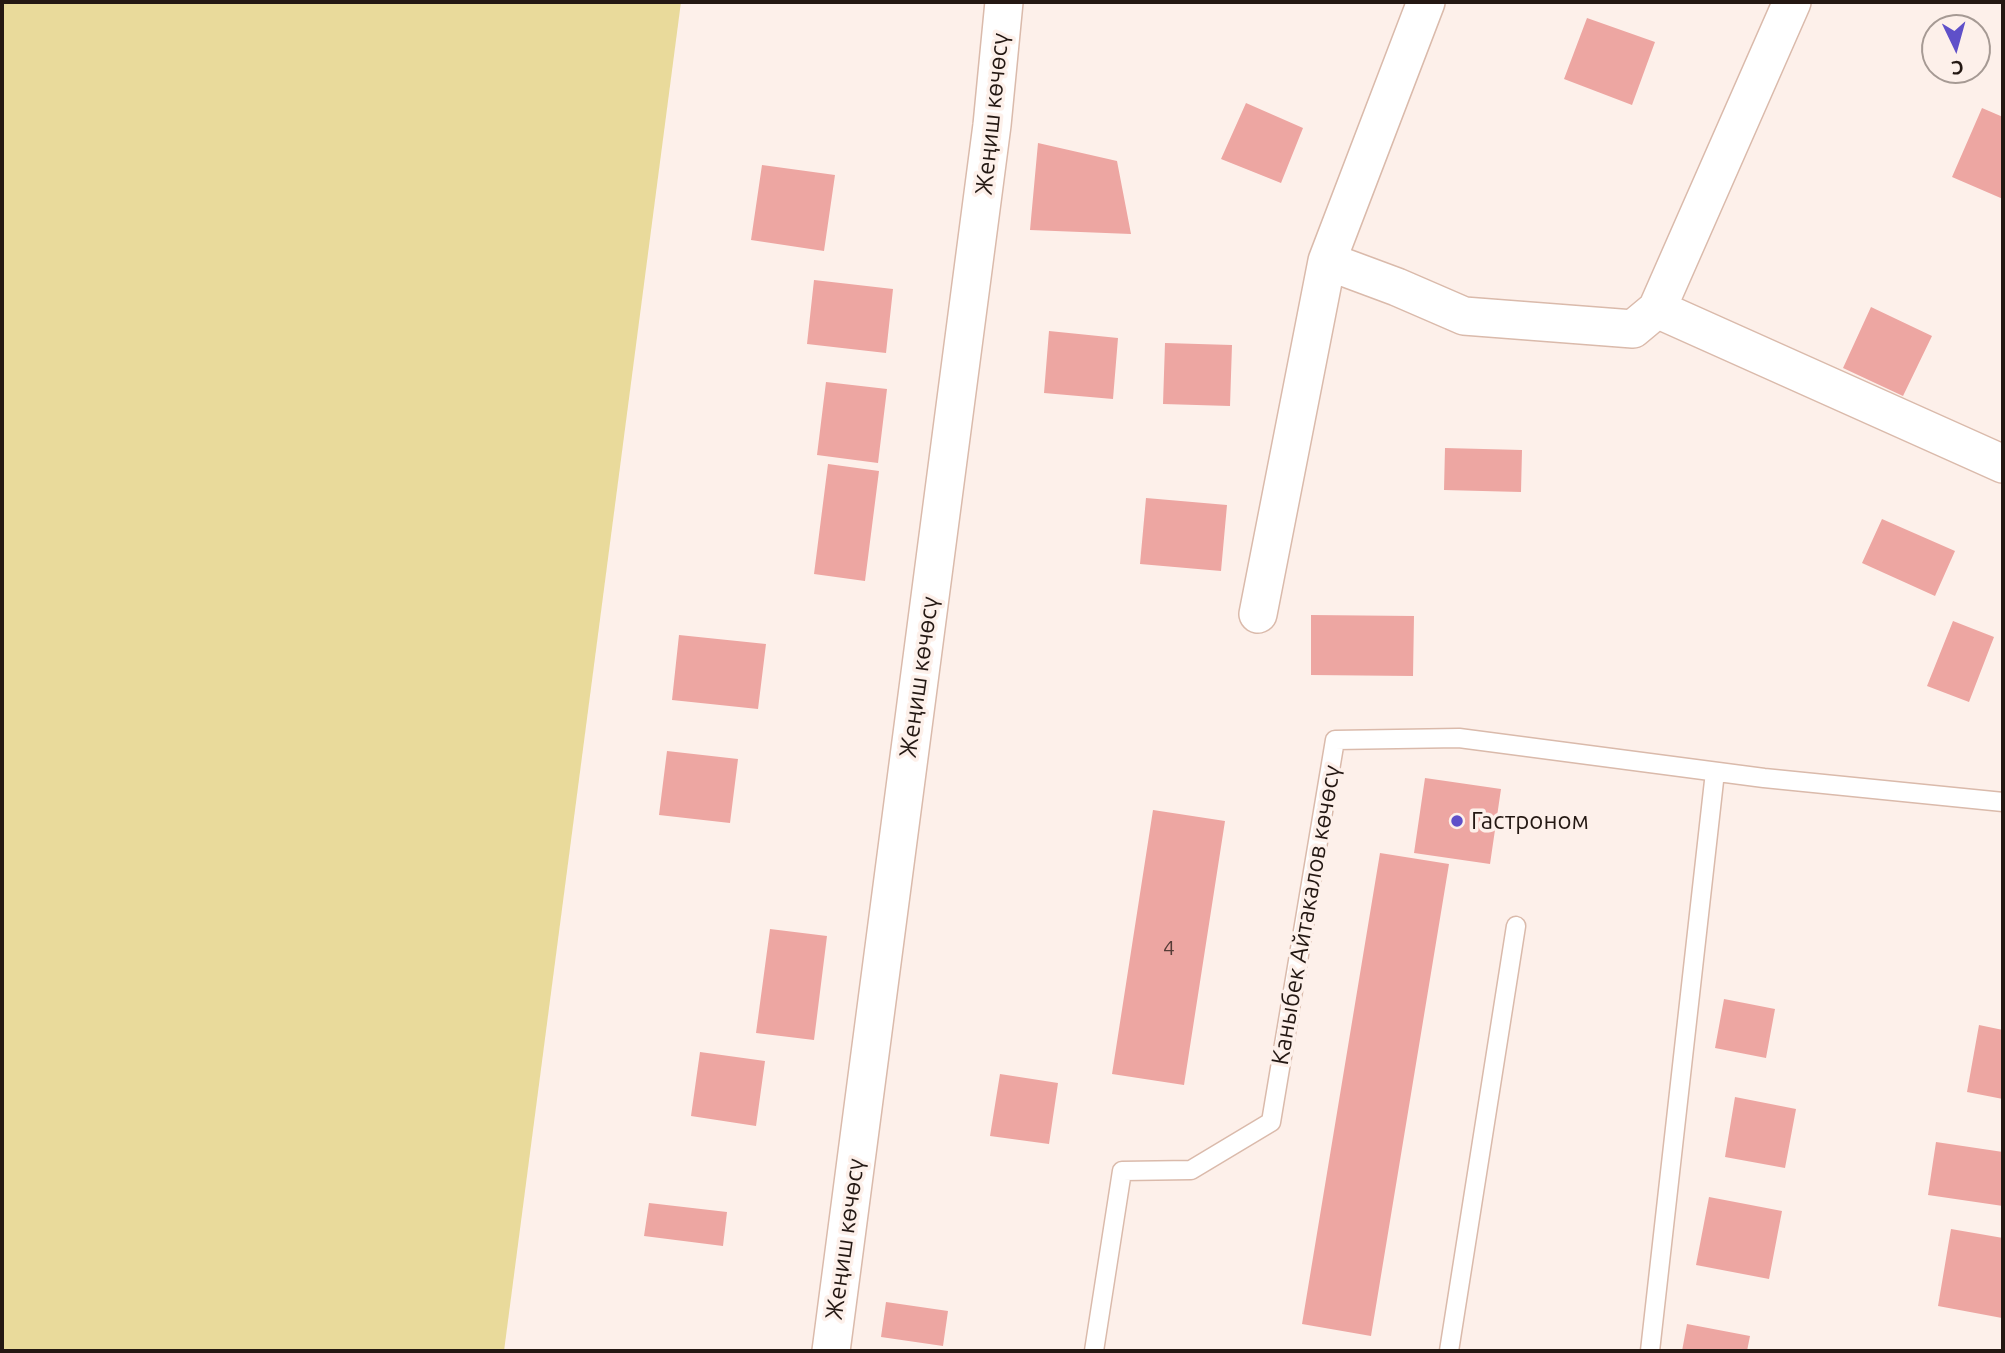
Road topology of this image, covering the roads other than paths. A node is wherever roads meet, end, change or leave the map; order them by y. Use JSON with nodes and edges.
{"nodes":[{"id":1,"x":1004,"y":2,"type":"edge"},
{"id":2,"x":1426,"y":2,"type":"edge"},
{"id":3,"x":1792,"y":2,"type":"edge"},
{"id":4,"x":1327,"y":261,"type":"junction"},
{"id":5,"x":1657,"y":309,"type":"junction"},
{"id":6,"x":2003,"y":464,"type":"edge"},
{"id":7,"x":1258,"y":614,"type":"dead end"},
{"id":8,"x":1715,"y":772,"type":"junction"},
{"id":9,"x":2003,"y":802,"type":"edge"},
{"id":10,"x":1516,"y":926,"type":"dead end"},
{"id":11,"x":831,"y":1351,"type":"edge"},
{"id":12,"x":1094,"y":1351,"type":"edge"},
{"id":13,"x":1449,"y":1351,"type":"edge"},
{"id":14,"x":1650,"y":1351,"type":"edge"}],
"edges":[{"from":1,"to":11,"type":"street","name":"Жеңиш көчөсү"},
{"from":2,"to":4,"type":"street"},
{"from":3,"to":5,"type":"street"},
{"from":4,"to":5,"type":"street"},
{"from":4,"to":7,"type":"street"},
{"from":5,"to":6,"type":"street"},
{"from":8,"to":9,"type":"lane","name":"Каныбек Айтакалов көчөсү"},
{"from":8,"to":12,"type":"lane","name":"Каныбек Айтакалов көчөсү"},
{"from":8,"to":14,"type":"lane"},
{"from":10,"to":13,"type":"lane"}]}
